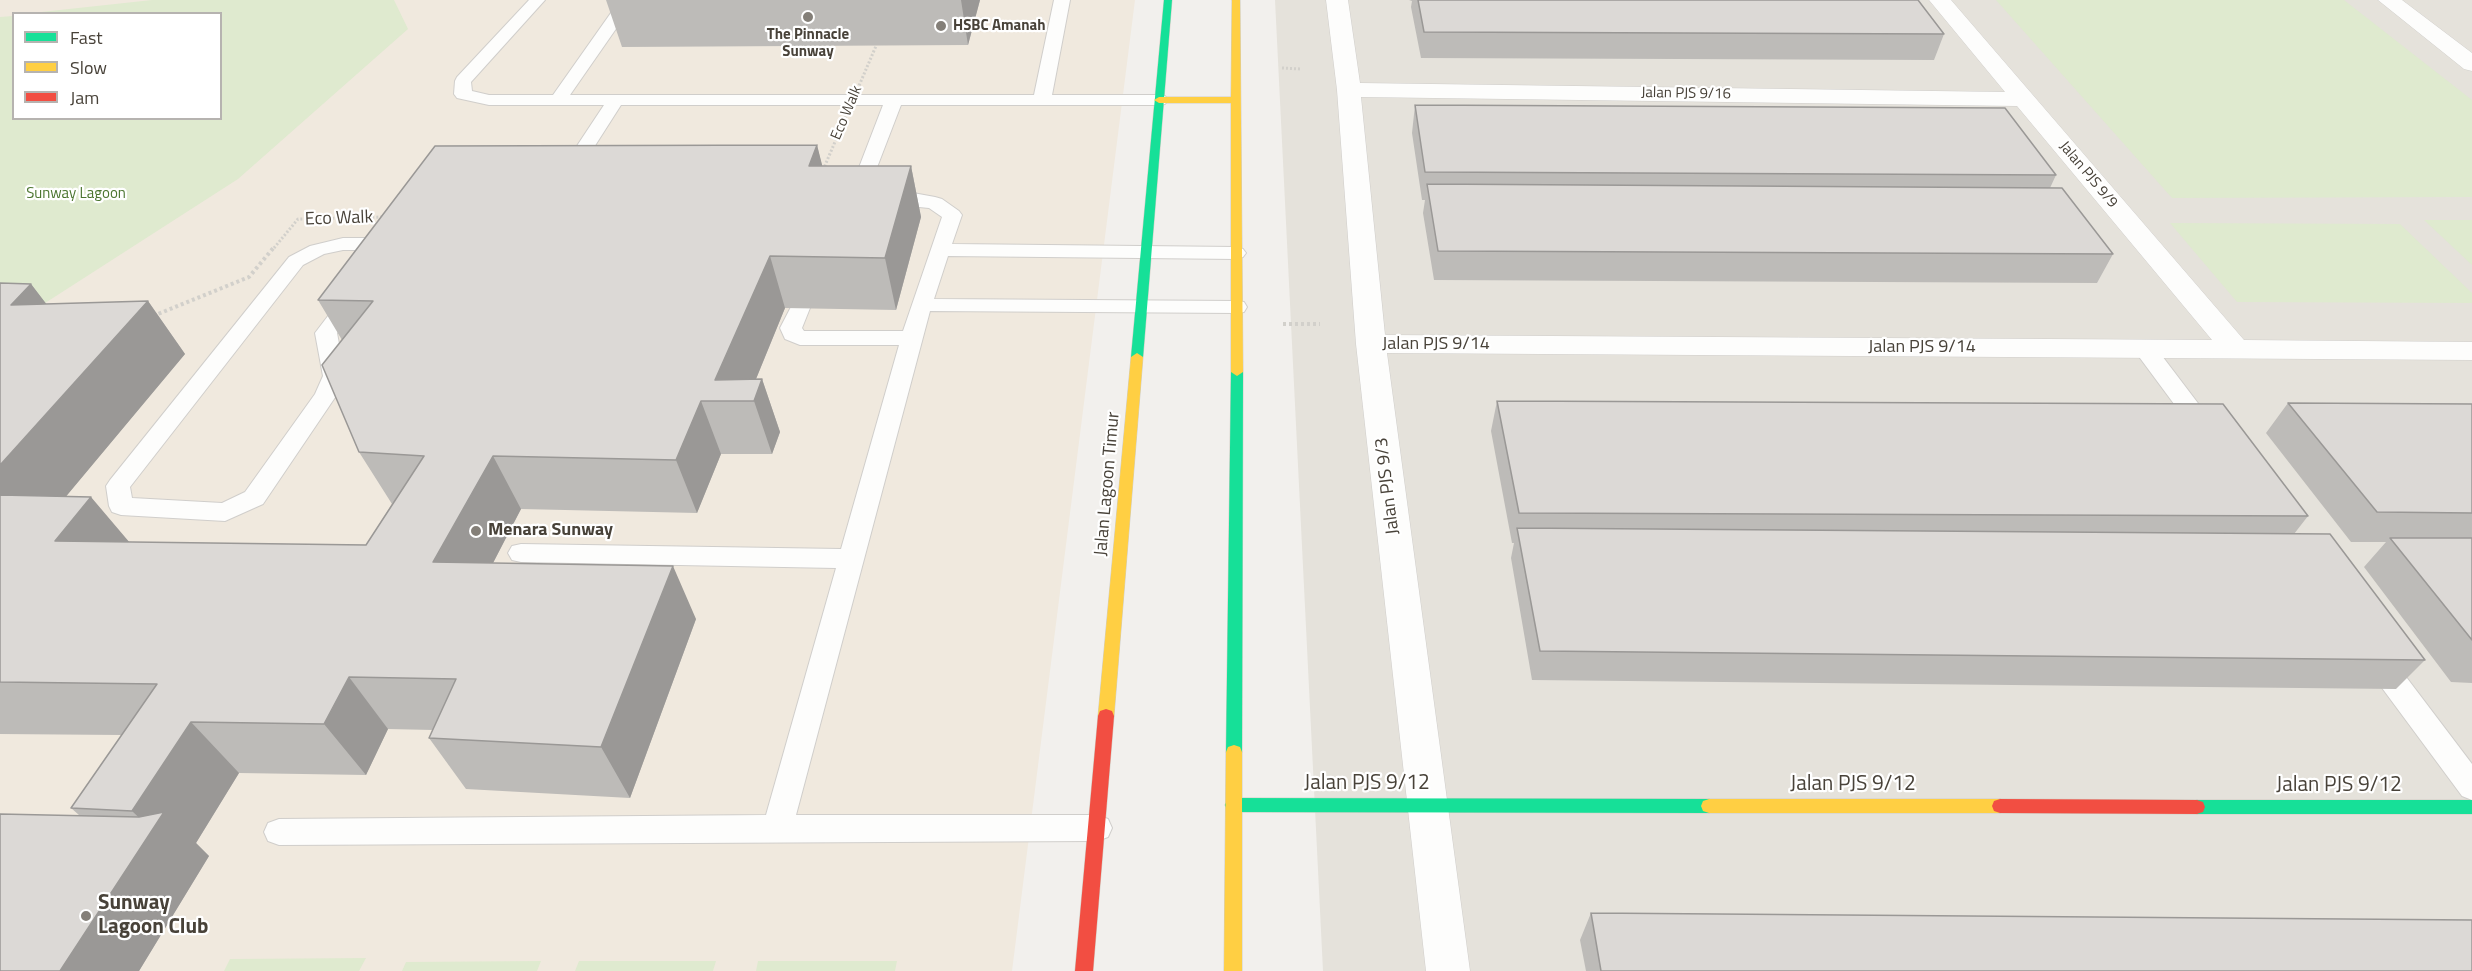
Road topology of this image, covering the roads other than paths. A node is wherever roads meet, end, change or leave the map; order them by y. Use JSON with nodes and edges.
{"nodes":[{"id":1,"x":537,"y":0,"type":"edge"},
{"id":2,"x":628,"y":0,"type":"edge"},
{"id":3,"x":1062,"y":0,"type":"edge"},
{"id":4,"x":1168,"y":0,"type":"edge"},
{"id":5,"x":1236,"y":0,"type":"edge"},
{"id":6,"x":1337,"y":0,"type":"edge"},
{"id":7,"x":1940,"y":0,"type":"edge"},
{"id":8,"x":2390,"y":0,"type":"edge"},
{"id":9,"x":604,"y":34,"type":"junction"},
{"id":10,"x":622,"y":34,"type":"dead end"},
{"id":11,"x":2472,"y":64,"type":"edge"},
{"id":12,"x":1347,"y":80,"type":"junction"},
{"id":13,"x":2024,"y":99,"type":"junction"},
{"id":14,"x":558,"y":100,"type":"junction"},
{"id":15,"x":616,"y":100,"type":"junction"},
{"id":16,"x":894,"y":100,"type":"junction"},
{"id":17,"x":1042,"y":100,"type":"junction"},
{"id":18,"x":1159,"y":100,"type":"junction"},
{"id":19,"x":1236,"y":100,"type":"junction"},
{"id":20,"x":554,"y":178,"type":"edge"},
{"id":21,"x":400,"y":222,"type":"edge"},
{"id":22,"x":942,"y":250,"type":"junction"},
{"id":23,"x":1146,"y":252,"type":"junction"},
{"id":24,"x":1236,"y":253,"type":"junction"},
{"id":25,"x":379,"y":262,"type":"junction"},
{"id":26,"x":921,"y":305,"type":"junction"},
{"id":27,"x":1141,"y":306,"type":"junction"},
{"id":28,"x":800,"y":308,"type":"dead end"},
{"id":29,"x":1237,"y":315,"type":"junction"},
{"id":30,"x":1371,"y":334,"type":"junction"},
{"id":31,"x":912,"y":338,"type":"junction"},
{"id":32,"x":2145,"y":349,"type":"junction"},
{"id":33,"x":2236,"y":350,"type":"junction"},
{"id":34,"x":2472,"y":351,"type":"edge"},
{"id":35,"x":2216,"y":444,"type":"edge"},
{"id":36,"x":521,"y":553,"type":"dead end"},
{"id":37,"x":852,"y":559,"type":"junction"},
{"id":38,"x":2365,"y":644,"type":"edge"},
{"id":39,"x":2472,"y":787,"type":"edge"},
{"id":40,"x":1233,"y":805,"type":"junction"},
{"id":41,"x":1426,"y":805,"type":"junction"},
{"id":42,"x":2472,"y":807,"type":"edge"},
{"id":43,"x":777,"y":828,"type":"junction"},
{"id":44,"x":1097,"y":828,"type":"junction"},
{"id":45,"x":279,"y":832,"type":"dead end"},
{"id":46,"x":1084,"y":971,"type":"edge"},
{"id":47,"x":1233,"y":971,"type":"edge"},
{"id":48,"x":1448,"y":971,"type":"edge"}],
"edges":[{"from":1,"to":14,"type":"lane"},
{"from":2,"to":9,"type":"lane"},
{"from":3,"to":17,"type":"lane"},
{"from":4,"to":18,"type":"main road","name":"Jalan Lagoon Timur"},
{"from":5,"to":19,"type":"main road"},
{"from":6,"to":12,"type":"street","name":"Jalan PJS 9/3"},
{"from":7,"to":13,"type":"street","name":"Jalan PJS 9/9"},
{"from":8,"to":11,"type":"street"},
{"from":9,"to":10,"type":"lane"},
{"from":9,"to":14,"type":"lane"},
{"from":12,"to":13,"type":"street","name":"Jalan PJS 9/16"},
{"from":12,"to":30,"type":"street","name":"Jalan PJS 9/3"},
{"from":13,"to":33,"type":"street","name":"Jalan PJS 9/9"},
{"from":14,"to":15,"type":"lane"},
{"from":15,"to":16,"type":"lane"},
{"from":15,"to":20,"type":"lane"},
{"from":16,"to":17,"type":"lane"},
{"from":16,"to":22,"type":"lane"},
{"from":17,"to":18,"type":"lane"},
{"from":18,"to":19,"type":"main road"},
{"from":18,"to":23,"type":"main road","name":"Jalan Lagoon Timur"},
{"from":19,"to":24,"type":"main road"},
{"from":21,"to":25,"type":"lane"},
{"from":22,"to":23,"type":"lane"},
{"from":22,"to":26,"type":"lane"},
{"from":23,"to":24,"type":"lane"},
{"from":23,"to":27,"type":"main road","name":"Jalan Lagoon Timur"},
{"from":24,"to":29,"type":"main road"},
{"from":25,"to":25,"type":"lane"},
{"from":26,"to":27,"type":"lane"},
{"from":26,"to":31,"type":"lane"},
{"from":27,"to":29,"type":"lane"},
{"from":27,"to":44,"type":"main road","name":"Jalan Lagoon Timur"},
{"from":28,"to":31,"type":"lane"},
{"from":29,"to":40,"type":"main road"},
{"from":30,"to":32,"type":"street","name":"Jalan PJS 9/14"},
{"from":30,"to":41,"type":"street","name":"Jalan PJS 9/3"},
{"from":31,"to":37,"type":"lane"},
{"from":32,"to":33,"type":"street","name":"Jalan PJS 9/14"},
{"from":32,"to":35,"type":"lane"},
{"from":33,"to":34,"type":"street","name":"Jalan PJS 9/14"},
{"from":36,"to":37,"type":"lane"},
{"from":37,"to":43,"type":"lane"},
{"from":38,"to":39,"type":"lane"},
{"from":40,"to":41,"type":"main road","name":"Jalan PJS 9/12"},
{"from":40,"to":47,"type":"main road"},
{"from":41,"to":42,"type":"main road","name":"Jalan PJS 9/12"},
{"from":41,"to":48,"type":"street","name":"Jalan PJS 9/3"},
{"from":43,"to":44,"type":"lane"},
{"from":43,"to":45,"type":"lane"},
{"from":44,"to":46,"type":"main road","name":"Jalan Lagoon Timur"}]}
